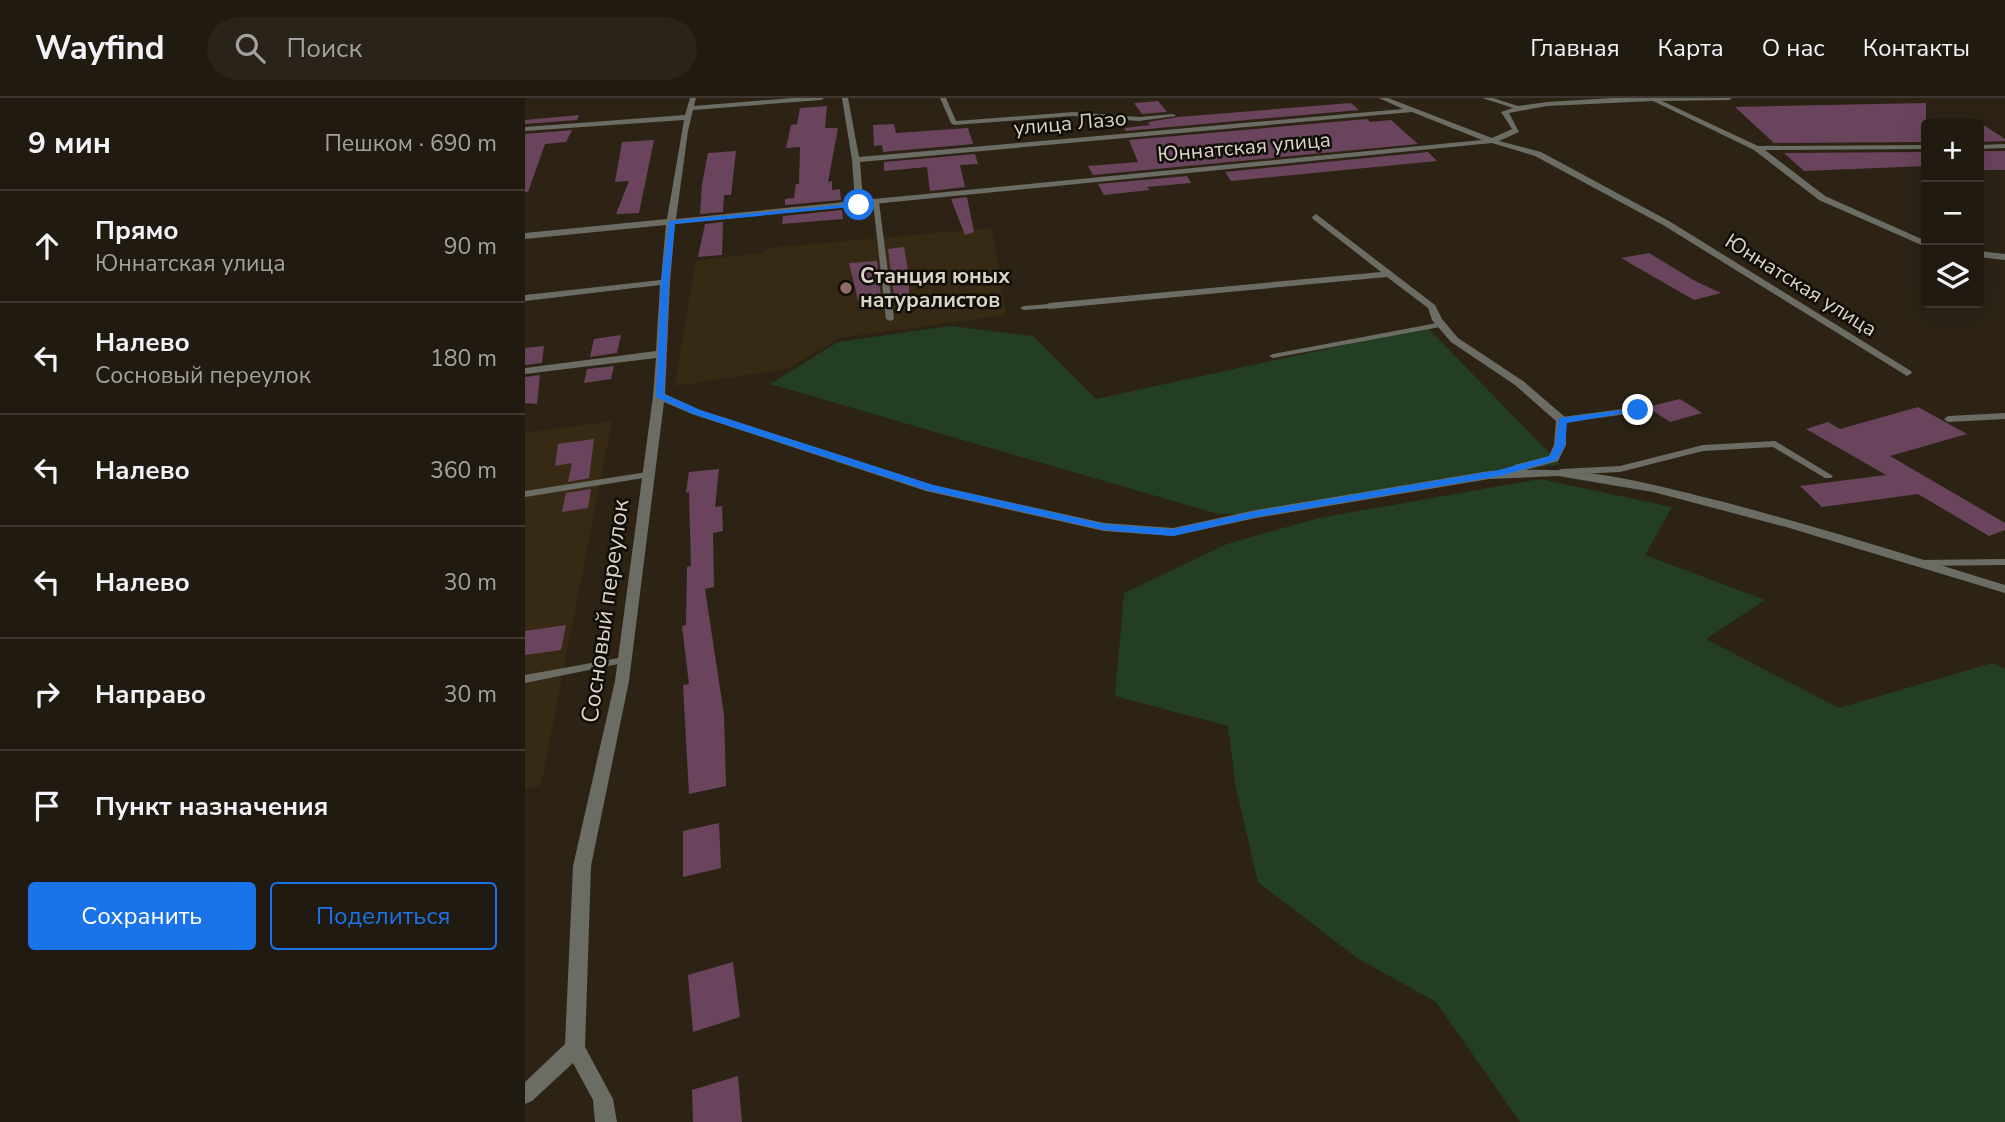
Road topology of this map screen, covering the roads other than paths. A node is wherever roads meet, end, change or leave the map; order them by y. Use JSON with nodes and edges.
{"nodes":[{"id":1,"x":821,"y":98,"type":"edge"},
{"id":2,"x":845,"y":98,"type":"edge"},
{"id":3,"x":943,"y":98,"type":"edge"},
{"id":4,"x":1382,"y":98,"type":"edge"},
{"id":5,"x":1485,"y":98,"type":"edge"},
{"id":6,"x":1729,"y":98,"type":"edge"},
{"id":7,"x":1565,"y":99,"type":"edge"},
{"id":8,"x":1651,"y":99,"type":"edge"},
{"id":9,"x":1515,"y":106,"type":"junction"},
{"id":10,"x":690,"y":108,"type":"edge"},
{"id":11,"x":1412,"y":110,"type":"junction"},
{"id":12,"x":1173,"y":116,"type":"dead end"},
{"id":13,"x":526,"y":130,"type":"edge"},
{"id":14,"x":1492,"y":141,"type":"junction"},
{"id":15,"x":2005,"y":146,"type":"edge"},
{"id":16,"x":1921,"y":147,"type":"edge"},
{"id":17,"x":1984,"y":147,"type":"edge"},
{"id":18,"x":1757,"y":148,"type":"junction"},
{"id":19,"x":856,"y":160,"type":"junction"},
{"id":20,"x":877,"y":202,"type":"junction"},
{"id":21,"x":859,"y":205,"type":"junction"},
{"id":22,"x":1316,"y":217,"type":"dead end"},
{"id":23,"x":671,"y":222,"type":"junction"},
{"id":24,"x":525,"y":236,"type":"edge"},
{"id":25,"x":1921,"y":242,"type":"edge"},
{"id":26,"x":1984,"y":255,"type":"edge"},
{"id":27,"x":2005,"y":257,"type":"edge"},
{"id":28,"x":1389,"y":274,"type":"junction"},
{"id":29,"x":665,"y":282,"type":"junction"},
{"id":30,"x":525,"y":298,"type":"edge"},
{"id":31,"x":1049,"y":306,"type":"joint"},
{"id":32,"x":1024,"y":308,"type":"dead end"},
{"id":33,"x":890,"y":319,"type":"dead end"},
{"id":34,"x":1437,"y":325,"type":"junction"},
{"id":35,"x":661,"y":354,"type":"junction"},
{"id":36,"x":1273,"y":356,"type":"dead end"},
{"id":37,"x":525,"y":371,"type":"edge"},
{"id":38,"x":1907,"y":373,"type":"dead end"},
{"id":39,"x":659,"y":396,"type":"junction"},
{"id":40,"x":1638,"y":410,"type":"dead end"},
{"id":41,"x":2005,"y":416,"type":"edge"},
{"id":42,"x":1948,"y":419,"type":"dead end"},
{"id":43,"x":1562,"y":420,"type":"junction"},
{"id":44,"x":1558,"y":472,"type":"junction"},
{"id":45,"x":1500,"y":473,"type":"junction"},
{"id":46,"x":647,"y":475,"type":"junction"},
{"id":47,"x":1828,"y":476,"type":"dead end"},
{"id":48,"x":525,"y":494,"type":"edge"},
{"id":49,"x":2005,"y":562,"type":"edge"},
{"id":50,"x":1921,"y":563,"type":"junction"},
{"id":51,"x":2005,"y":589,"type":"edge"},
{"id":52,"x":624,"y":660,"type":"junction"},
{"id":53,"x":525,"y":679,"type":"edge"},
{"id":54,"x":575,"y":1048,"type":"junction"},
{"id":55,"x":525,"y":1095,"type":"edge"},
{"id":56,"x":606,"y":1122,"type":"edge"}],
"edges":[{"from":1,"to":10,"type":"street"},
{"from":2,"to":19,"type":"street"},
{"from":3,"to":12,"type":"lane"},
{"from":4,"to":11,"type":"street"},
{"from":5,"to":9,"type":"street"},
{"from":6,"to":8,"type":"street"},
{"from":7,"to":8,"type":"street"},
{"from":7,"to":9,"type":"street"},
{"from":8,"to":18,"type":"street"},
{"from":9,"to":14,"type":"street"},
{"from":10,"to":13,"type":"street"},
{"from":10,"to":23,"type":"street","name":"Сосновый переулок"},
{"from":11,"to":14,"type":"street"},
{"from":11,"to":19,"type":"street","name":"улица Лазо"},
{"from":14,"to":20,"type":"street","name":"Юннатская улица"},
{"from":14,"to":38,"type":"street","name":"Юннатская улица"},
{"from":15,"to":17,"type":"street"},
{"from":16,"to":18,"type":"street"},
{"from":18,"to":25,"type":"street"},
{"from":19,"to":21,"type":"street"},
{"from":20,"to":21,"type":"street","name":"Юннатская улица"},
{"from":20,"to":33,"type":"lane"},
{"from":21,"to":23,"type":"street","name":"Юннатская улица"},
{"from":22,"to":28,"type":"street"},
{"from":23,"to":24,"type":"street","name":"Юннатская улица"},
{"from":23,"to":29,"type":"street","name":"Сосновый переулок"},
{"from":26,"to":27,"type":"street"},
{"from":28,"to":31,"type":"street"},
{"from":28,"to":34,"type":"street"},
{"from":29,"to":30,"type":"street"},
{"from":29,"to":35,"type":"street","name":"Сосновый переулок"},
{"from":31,"to":32,"type":"lane"},
{"from":34,"to":36,"type":"lane"},
{"from":34,"to":43,"type":"street"},
{"from":35,"to":37,"type":"street"},
{"from":35,"to":39,"type":"street","name":"Сосновый переулок"},
{"from":39,"to":45,"type":"street"},
{"from":39,"to":46,"type":"street","name":"Сосновый переулок"},
{"from":40,"to":43,"type":"lane"},
{"from":41,"to":42,"type":"lane"},
{"from":43,"to":45,"type":"street"},
{"from":44,"to":45,"type":"street"},
{"from":44,"to":47,"type":"lane"},
{"from":44,"to":50,"type":"street"},
{"from":46,"to":48,"type":"lane"},
{"from":46,"to":52,"type":"street","name":"Сосновый переулок"},
{"from":49,"to":50,"type":"lane"},
{"from":50,"to":51,"type":"street"},
{"from":52,"to":53,"type":"lane"},
{"from":52,"to":54,"type":"street","name":"Сосновый переулок"},
{"from":54,"to":55,"type":"street"},
{"from":54,"to":56,"type":"street"}]}
